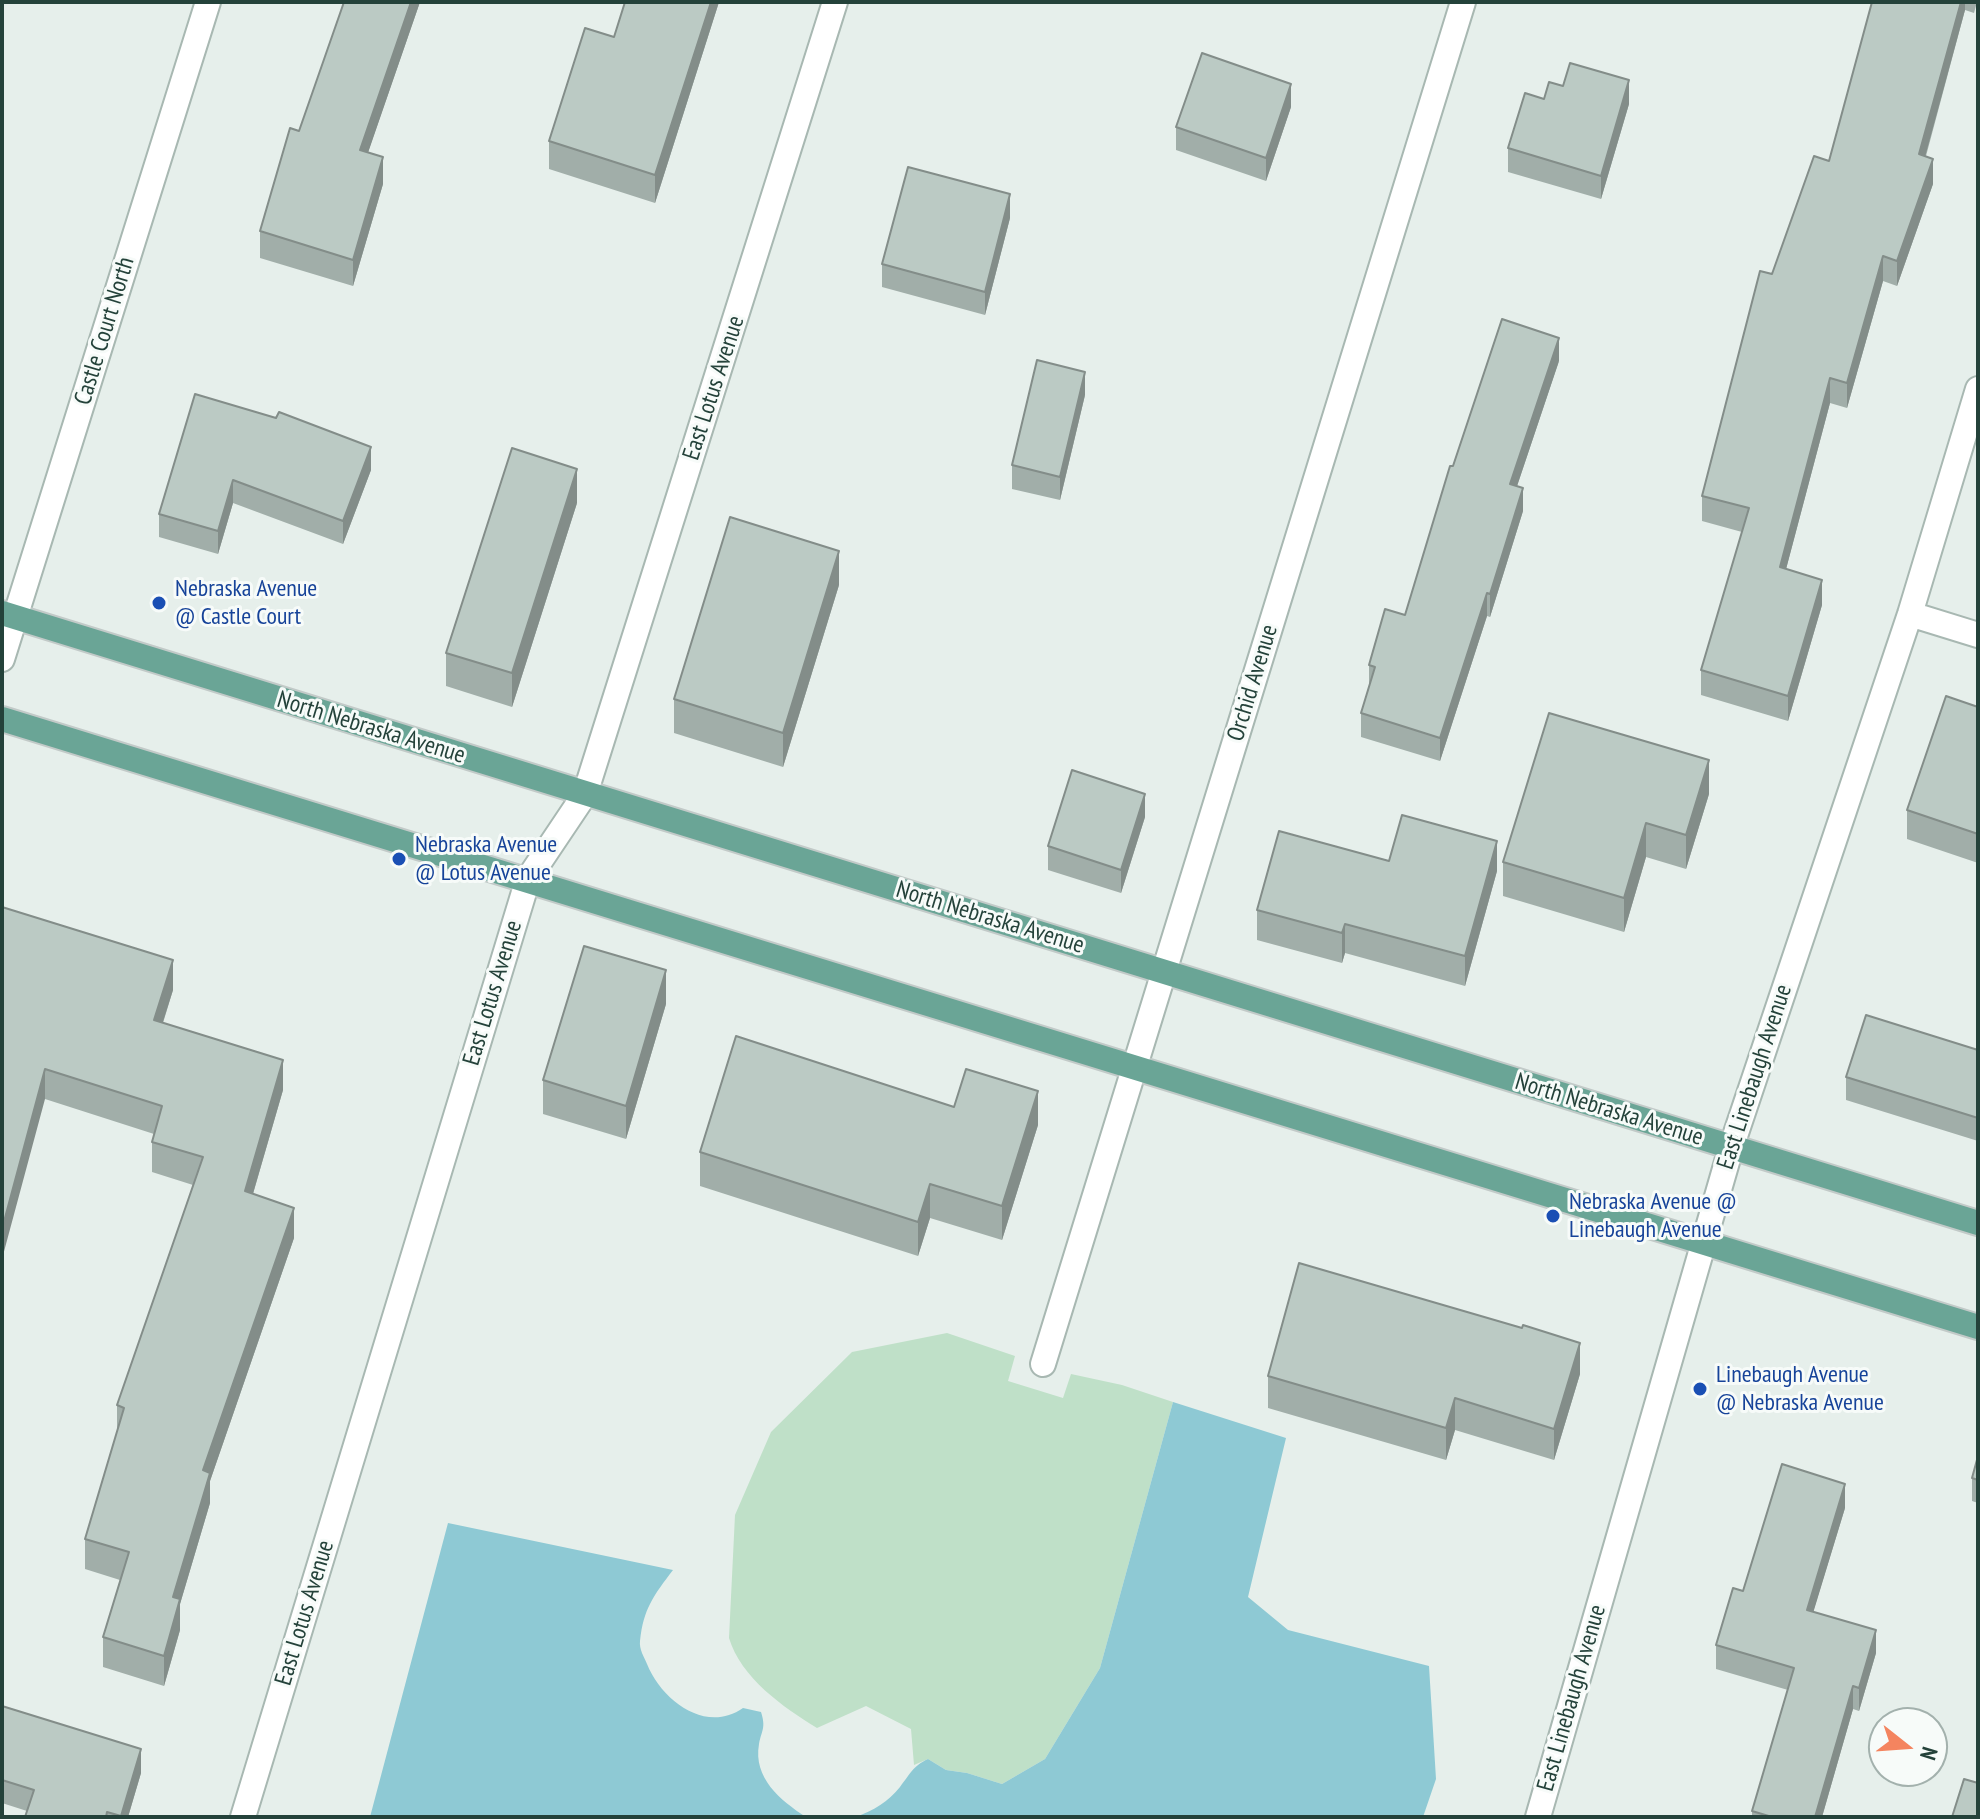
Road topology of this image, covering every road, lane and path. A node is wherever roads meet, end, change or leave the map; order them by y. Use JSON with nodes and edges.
{"nodes":[{"id":1,"x":208,"y":2,"type":"edge"},
{"id":2,"x":835,"y":2,"type":"edge"},
{"id":3,"x":1463,"y":2,"type":"edge"},
{"id":4,"x":1978,"y":389,"type":"edge"},
{"id":5,"x":1910,"y":614,"type":"junction"},
{"id":6,"x":9,"y":616,"type":"edge"},
{"id":7,"x":1978,"y":635,"type":"edge"},
{"id":8,"x":2,"y":659,"type":"edge"},
{"id":9,"x":2,"y":719,"type":"edge"},
{"id":10,"x":585,"y":794,"type":"junction"},
{"id":11,"x":528,"y":879,"type":"junction"},
{"id":12,"x":1164,"y":971,"type":"junction"},
{"id":13,"x":1135,"y":1067,"type":"junction"},
{"id":14,"x":1731,"y":1148,"type":"junction"},
{"id":15,"x":1978,"y":1223,"type":"edge"},
{"id":16,"x":1702,"y":1241,"type":"junction"},
{"id":17,"x":1978,"y":1327,"type":"edge"},
{"id":18,"x":1043,"y":1364,"type":"dead end"},
{"id":19,"x":243,"y":1817,"type":"edge"},
{"id":20,"x":1538,"y":1817,"type":"edge"}],
"edges":[{"from":1,"to":6,"type":"street","name":"Castle Court North"},
{"from":2,"to":10,"type":"street","name":"East Lotus Avenue"},
{"from":3,"to":12,"type":"street","name":"Orchid Avenue"},
{"from":4,"to":5,"type":"street","name":"East Linebaugh Avenue"},
{"from":5,"to":7,"type":"street"},
{"from":5,"to":14,"type":"street","name":"East Linebaugh Avenue"},
{"from":6,"to":8,"type":"street","name":"Castle Court North"},
{"from":6,"to":10,"type":"main road","name":"North Nebraska Avenue"},
{"from":9,"to":11,"type":"main road"},
{"from":10,"to":11,"type":"street","name":"East Lotus Avenue"},
{"from":10,"to":12,"type":"main road","name":"North Nebraska Avenue"},
{"from":11,"to":13,"type":"main road"},
{"from":11,"to":19,"type":"street","name":"East Lotus Avenue"},
{"from":12,"to":13,"type":"street","name":"Orchid Avenue"},
{"from":12,"to":14,"type":"main road","name":"North Nebraska Avenue"},
{"from":13,"to":16,"type":"main road"},
{"from":13,"to":18,"type":"street","name":"Orchid Avenue"},
{"from":14,"to":15,"type":"main road","name":"North Nebraska Avenue"},
{"from":14,"to":16,"type":"street","name":"East Linebaugh Avenue"},
{"from":16,"to":17,"type":"main road"},
{"from":16,"to":20,"type":"street","name":"East Linebaugh Avenue"}]}
